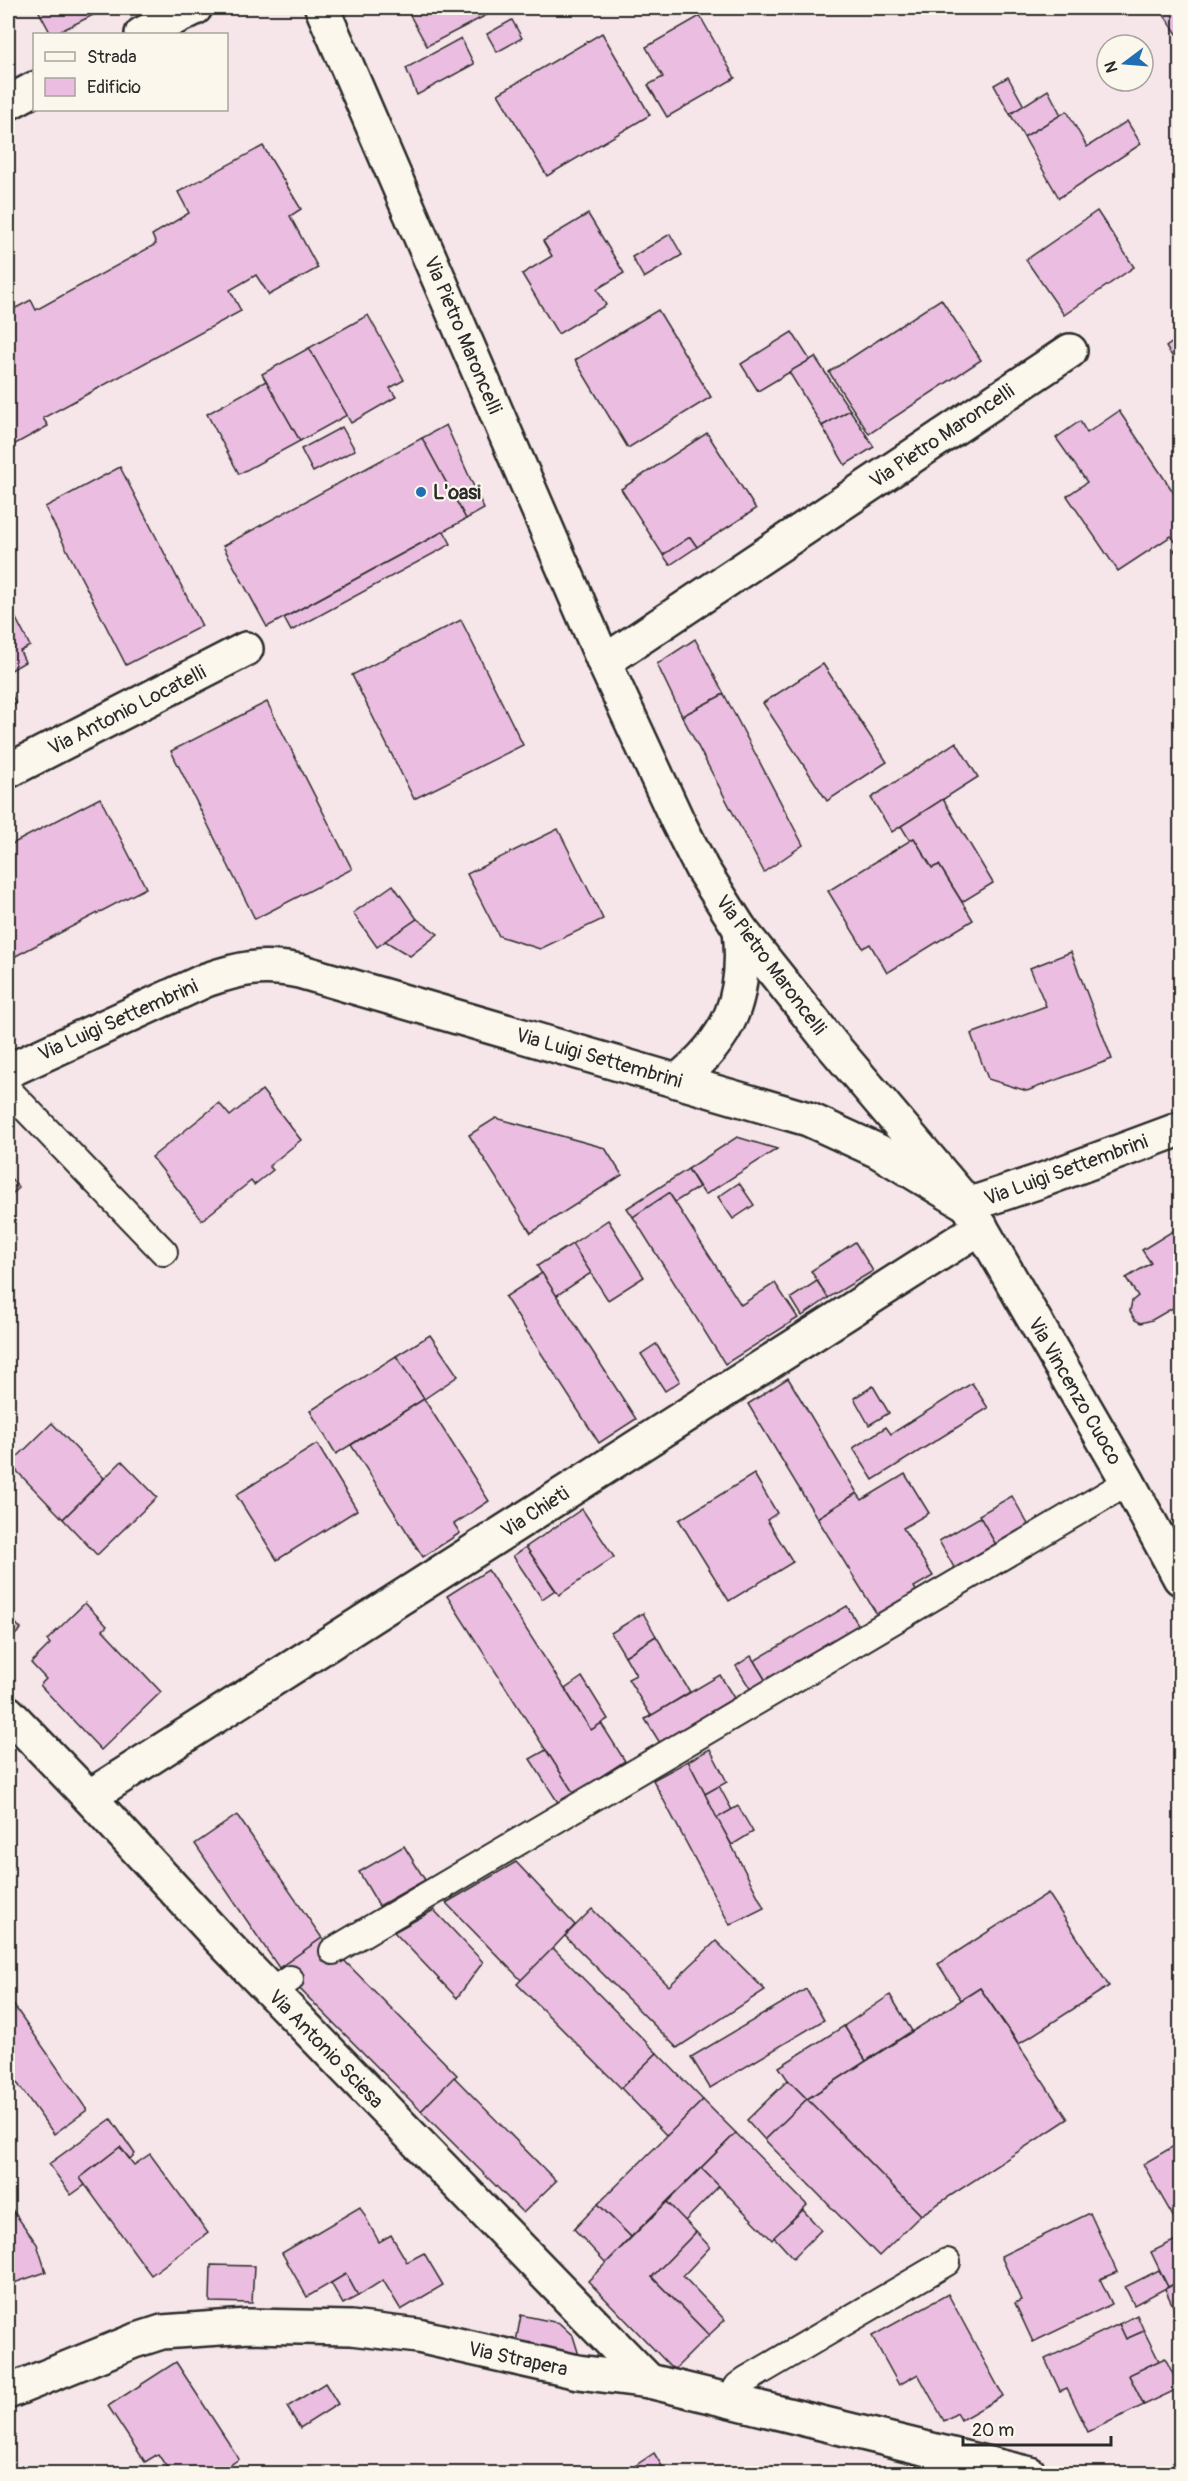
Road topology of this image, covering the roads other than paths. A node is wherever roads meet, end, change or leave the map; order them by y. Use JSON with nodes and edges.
{"nodes":[{"id":1,"x":195,"y":8,"type":"edge"},
{"id":2,"x":322,"y":8,"type":"edge"},
{"id":3,"x":144,"y":33,"type":"edge"},
{"id":4,"x":33,"y":90,"type":"edge"},
{"id":5,"x":8,"y":103,"type":"edge"},
{"id":6,"x":1070,"y":351,"type":"dead end"},
{"id":7,"x":246,"y":649,"type":"dead end"},
{"id":8,"x":604,"y":662,"type":"junction"},
{"id":9,"x":8,"y":771,"type":"edge"},
{"id":10,"x":740,"y":929,"type":"junction"},
{"id":11,"x":8,"y":1071,"type":"edge"},
{"id":12,"x":677,"y":1081,"type":"junction"},
{"id":13,"x":8,"y":1090,"type":"edge"},
{"id":14,"x":1180,"y":1129,"type":"edge"},
{"id":15,"x":975,"y":1216,"type":"junction"},
{"id":16,"x":164,"y":1252,"type":"dead end"},
{"id":17,"x":1128,"y":1482,"type":"junction"},
{"id":18,"x":1177,"y":1565,"type":"edge"},
{"id":19,"x":8,"y":1713,"type":"edge"},
{"id":20,"x":89,"y":1797,"type":"junction"},
{"id":21,"x":333,"y":1951,"type":"dead end"},
{"id":22,"x":947,"y":2262,"type":"dead end"},
{"id":23,"x":649,"y":2381,"type":"junction"},
{"id":24,"x":8,"y":2392,"type":"edge"},
{"id":25,"x":728,"y":2400,"type":"junction"},
{"id":26,"x":1030,"y":2474,"type":"edge"}],
"edges":[{"from":1,"to":3,"type":"street"},
{"from":2,"to":8,"type":"street","name":"Via Pietro Maroncelli"},
{"from":4,"to":5,"type":"street"},
{"from":6,"to":8,"type":"street","name":"Via Pietro Maroncelli"},
{"from":7,"to":9,"type":"street","name":"Via Antonio Locatelli"},
{"from":8,"to":10,"type":"street","name":"Via Pietro Maroncelli"},
{"from":10,"to":12,"type":"street"},
{"from":10,"to":15,"type":"street","name":"Via Pietro Maroncelli"},
{"from":11,"to":12,"type":"street","name":"Via Luigi Settembrini"},
{"from":12,"to":15,"type":"street","name":"Via Luigi Settembrini"},
{"from":13,"to":16,"type":"lane"},
{"from":14,"to":15,"type":"street","name":"Via Luigi Settembrini"},
{"from":15,"to":17,"type":"street","name":"Via Vincenzo Cuoco"},
{"from":15,"to":20,"type":"street","name":"Via Chieti"},
{"from":17,"to":18,"type":"street","name":"Via Vincenzo Cuoco"},
{"from":17,"to":21,"type":"lane"},
{"from":19,"to":20,"type":"street","name":"Via Antonio Sciesa"},
{"from":20,"to":23,"type":"street","name":"Via Antonio Sciesa"},
{"from":22,"to":25,"type":"lane"},
{"from":23,"to":24,"type":"street","name":"Via Strapera"},
{"from":23,"to":25,"type":"street","name":"Via Strapera"},
{"from":25,"to":26,"type":"street","name":"Via Strapera"}]}
